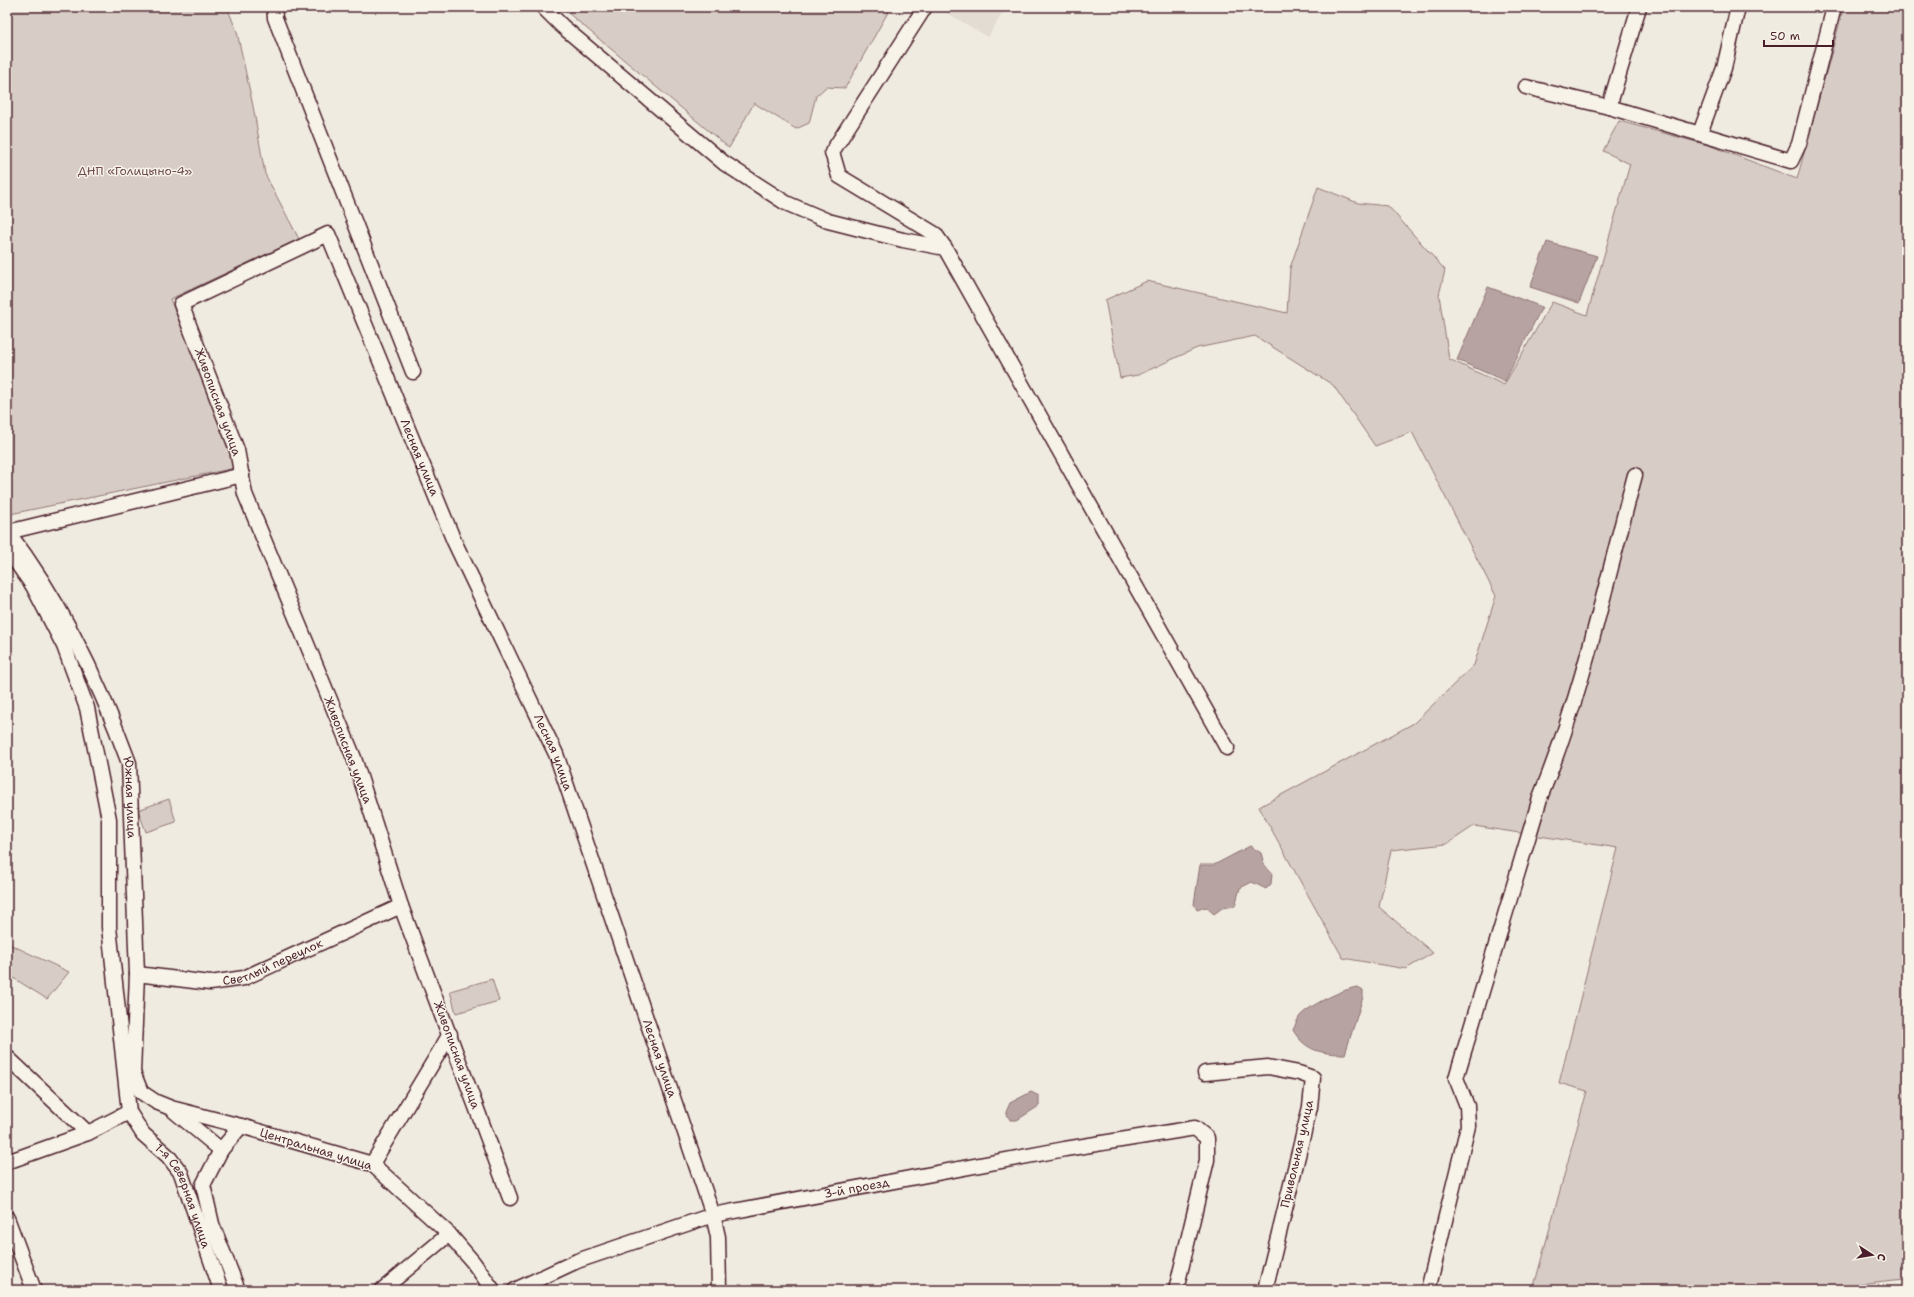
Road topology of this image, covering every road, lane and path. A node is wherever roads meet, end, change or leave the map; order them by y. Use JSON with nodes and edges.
{"nodes":[{"id":1,"x":274,"y":7,"type":"edge"},
{"id":2,"x":543,"y":7,"type":"edge"},
{"id":3,"x":924,"y":7,"type":"edge"},
{"id":4,"x":1639,"y":7,"type":"edge"},
{"id":5,"x":1738,"y":7,"type":"edge"},
{"id":6,"x":1834,"y":7,"type":"edge"},
{"id":7,"x":1526,"y":86,"type":"dead end"},
{"id":8,"x":1609,"y":108,"type":"junction"},
{"id":9,"x":1700,"y":134,"type":"junction"},
{"id":10,"x":944,"y":248,"type":"junction"},
{"id":11,"x":181,"y":304,"type":"joint"},
{"id":12,"x":412,"y":372,"type":"dead end"},
{"id":13,"x":242,"y":475,"type":"junction"},
{"id":14,"x":1635,"y":475,"type":"dead end"},
{"id":15,"x":8,"y":532,"type":"edge"},
{"id":16,"x":7,"y":549,"type":"edge"},
{"id":17,"x":1227,"y":748,"type":"dead end"},
{"id":18,"x":402,"y":906,"type":"junction"},
{"id":19,"x":137,"y":974,"type":"junction"},
{"id":20,"x":450,"y":1034,"type":"junction"},
{"id":21,"x":7,"y":1057,"type":"edge"},
{"id":22,"x":1205,"y":1073,"type":"dead end"},
{"id":23,"x":141,"y":1092,"type":"joint"},
{"id":24,"x":170,"y":1108,"type":"junction"},
{"id":25,"x":129,"y":1112,"type":"junction"},
{"id":26,"x":240,"y":1126,"type":"junction"},
{"id":27,"x":88,"y":1133,"type":"junction"},
{"id":28,"x":221,"y":1150,"type":"junction"},
{"id":29,"x":7,"y":1162,"type":"edge"},
{"id":30,"x":372,"y":1164,"type":"junction"},
{"id":31,"x":510,"y":1198,"type":"dead end"},
{"id":32,"x":713,"y":1215,"type":"junction"},
{"id":33,"x":7,"y":1218,"type":"edge"},
{"id":34,"x":449,"y":1234,"type":"junction"},
{"id":35,"x":34,"y":1290,"type":"edge"},
{"id":36,"x":221,"y":1290,"type":"edge"},
{"id":37,"x":238,"y":1290,"type":"edge"},
{"id":38,"x":382,"y":1290,"type":"edge"},
{"id":39,"x":493,"y":1290,"type":"edge"},
{"id":40,"x":515,"y":1290,"type":"edge"},
{"id":41,"x":719,"y":1290,"type":"edge"},
{"id":42,"x":1176,"y":1290,"type":"edge"},
{"id":43,"x":1265,"y":1290,"type":"edge"},
{"id":44,"x":1428,"y":1290,"type":"edge"}],
"edges":[{"from":1,"to":12,"type":"street"},
{"from":2,"to":10,"type":"street"},
{"from":3,"to":10,"type":"street"},
{"from":4,"to":8,"type":"street"},
{"from":5,"to":9,"type":"street"},
{"from":6,"to":9,"type":"street"},
{"from":7,"to":8,"type":"street"},
{"from":8,"to":9,"type":"street"},
{"from":10,"to":17,"type":"street"},
{"from":11,"to":13,"type":"street","name":"Живописная улица"},
{"from":11,"to":32,"type":"street","name":"Лесная улица"},
{"from":13,"to":15,"type":"street"},
{"from":13,"to":18,"type":"street","name":"Живописная улица"},
{"from":14,"to":44,"type":"street"},
{"from":15,"to":19,"type":"street","name":"Южная улица"},
{"from":16,"to":25,"type":"street"},
{"from":18,"to":19,"type":"street","name":"Светлый переулок"},
{"from":18,"to":20,"type":"street","name":"Живописная улица"},
{"from":19,"to":23,"type":"street","name":"Южная улица"},
{"from":20,"to":30,"type":"street"},
{"from":20,"to":31,"type":"street","name":"Живописная улица"},
{"from":21,"to":27,"type":"street"},
{"from":22,"to":43,"type":"street","name":"Привольная улица"},
{"from":23,"to":24,"type":"street","name":"Центральная улица"},
{"from":24,"to":26,"type":"street","name":"Центральная улица"},
{"from":24,"to":28,"type":"street"},
{"from":25,"to":27,"type":"street"},
{"from":25,"to":36,"type":"street","name":"1-я Северная улица"},
{"from":26,"to":28,"type":"street"},
{"from":26,"to":30,"type":"street","name":"Центральная улица"},
{"from":27,"to":29,"type":"street"},
{"from":28,"to":37,"type":"street"},
{"from":30,"to":34,"type":"street","name":"Центральная улица"},
{"from":32,"to":40,"type":"street","name":"3-й проезд"},
{"from":32,"to":41,"type":"street","name":"Лесная улица"},
{"from":32,"to":42,"type":"street","name":"3-й проезд"},
{"from":33,"to":35,"type":"street"},
{"from":34,"to":38,"type":"street"},
{"from":34,"to":39,"type":"street","name":"Центральная улица"}]}
